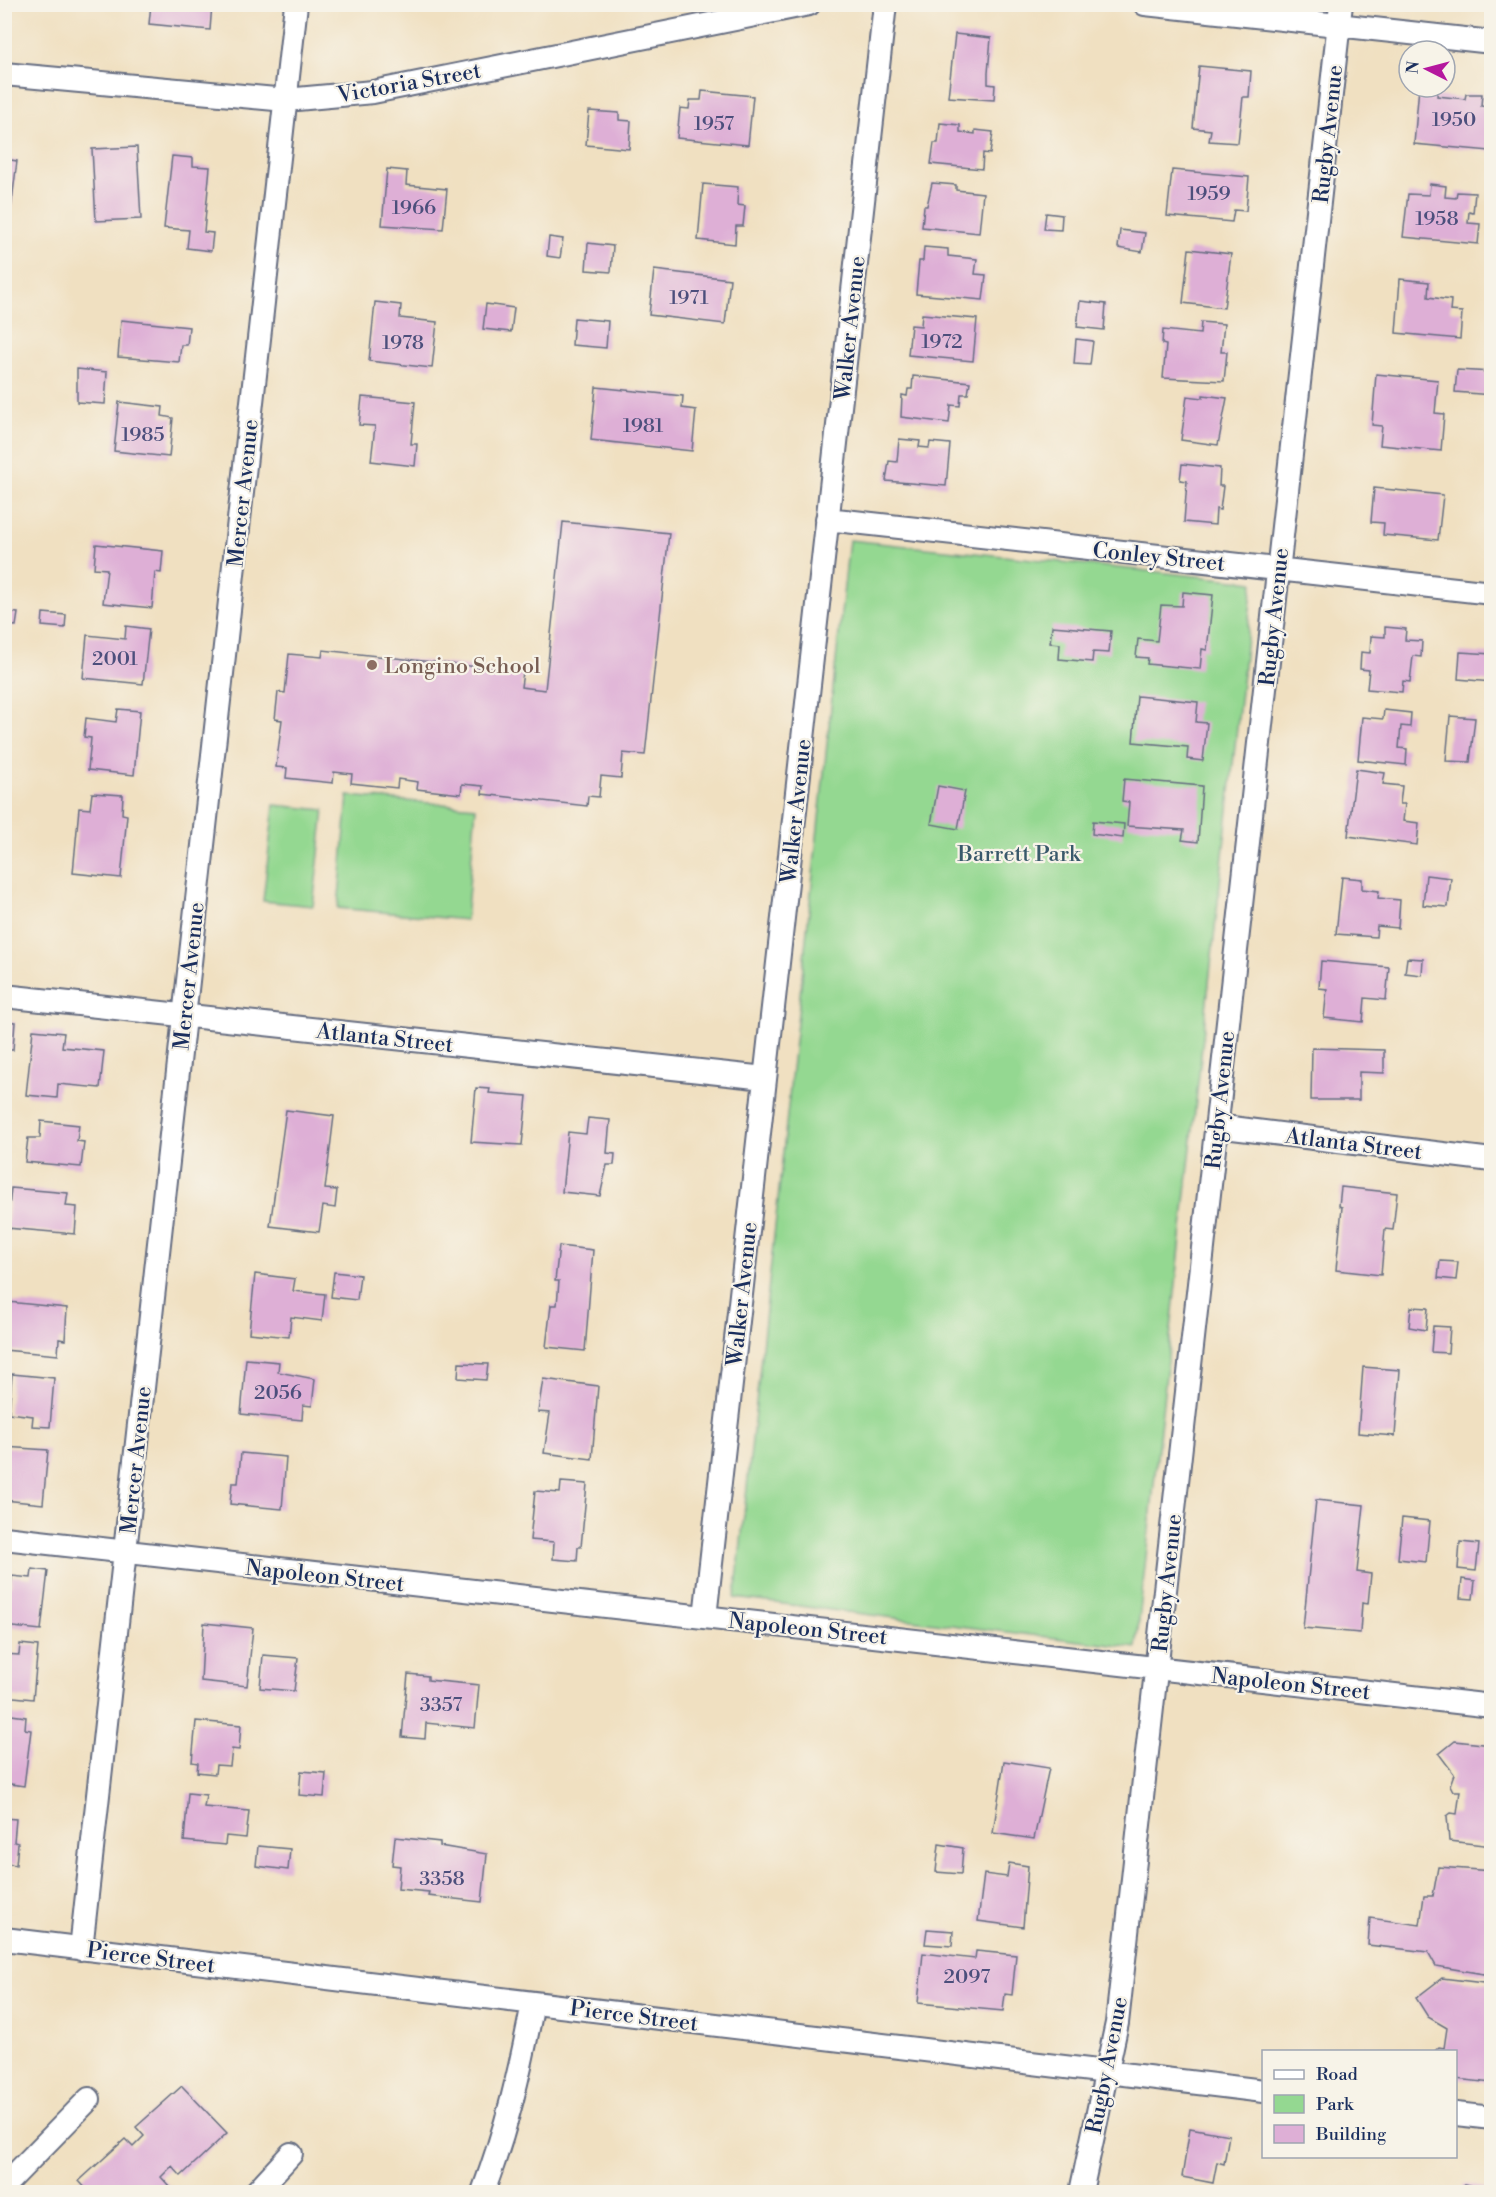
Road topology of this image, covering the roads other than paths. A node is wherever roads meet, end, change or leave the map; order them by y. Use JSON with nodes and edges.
{"nodes":[{"id":1,"x":297,"y":4,"type":"edge"},
{"id":2,"x":809,"y":4,"type":"edge"},
{"id":3,"x":885,"y":4,"type":"edge"},
{"id":4,"x":1145,"y":4,"type":"edge"},
{"id":5,"x":1340,"y":15,"type":"edge"},
{"id":6,"x":1491,"y":42,"type":"edge"},
{"id":7,"x":4,"y":74,"type":"edge"},
{"id":8,"x":286,"y":100,"type":"junction"},
{"id":9,"x":827,"y":519,"type":"junction"},
{"id":10,"x":1278,"y":569,"type":"junction"},
{"id":11,"x":1491,"y":593,"type":"edge"},
{"id":12,"x":4,"y":996,"type":"edge"},
{"id":13,"x":184,"y":1015,"type":"junction"},
{"id":14,"x":765,"y":1078,"type":"junction"},
{"id":15,"x":1216,"y":1126,"type":"junction"},
{"id":16,"x":1491,"y":1160,"type":"edge"},
{"id":17,"x":4,"y":1539,"type":"edge"},
{"id":18,"x":125,"y":1553,"type":"junction"},
{"id":19,"x":705,"y":1617,"type":"junction"},
{"id":20,"x":1156,"y":1668,"type":"junction"},
{"id":21,"x":1491,"y":1706,"type":"edge"},
{"id":22,"x":4,"y":1939,"type":"edge"},
{"id":23,"x":81,"y":1948,"type":"junction"},
{"id":24,"x":533,"y":2003,"type":"junction"},
{"id":25,"x":1108,"y":2072,"type":"junction"},
{"id":26,"x":1262,"y":2091,"type":"edge"},
{"id":27,"x":89,"y":2099,"type":"dead end"},
{"id":28,"x":1457,"y":2114,"type":"edge"},
{"id":29,"x":1491,"y":2118,"type":"edge"},
{"id":30,"x":291,"y":2154,"type":"dead end"},
{"id":31,"x":4,"y":2186,"type":"edge"},
{"id":32,"x":256,"y":2193,"type":"edge"},
{"id":33,"x":483,"y":2193,"type":"edge"},
{"id":34,"x":1081,"y":2193,"type":"edge"}],
"edges":[{"from":1,"to":8,"type":"street","name":"Mercer Avenue"},
{"from":2,"to":8,"type":"street","name":"Victoria Street"},
{"from":3,"to":9,"type":"street","name":"Walker Avenue"},
{"from":4,"to":5,"type":"street"},
{"from":5,"to":6,"type":"street"},
{"from":5,"to":10,"type":"street","name":"Rugby Avenue"},
{"from":7,"to":8,"type":"street","name":"Victoria Street"},
{"from":8,"to":13,"type":"street","name":"Mercer Avenue"},
{"from":9,"to":10,"type":"street","name":"Conley Street"},
{"from":9,"to":14,"type":"street","name":"Walker Avenue"},
{"from":10,"to":11,"type":"street","name":"Conley Street"},
{"from":10,"to":15,"type":"street","name":"Rugby Avenue"},
{"from":12,"to":13,"type":"street","name":"Atlanta Street"},
{"from":13,"to":14,"type":"street","name":"Atlanta Street"},
{"from":13,"to":18,"type":"street","name":"Mercer Avenue"},
{"from":14,"to":19,"type":"street","name":"Walker Avenue"},
{"from":15,"to":16,"type":"street","name":"Atlanta Street"},
{"from":15,"to":20,"type":"street","name":"Rugby Avenue"},
{"from":17,"to":18,"type":"street","name":"Napoleon Street"},
{"from":18,"to":19,"type":"street","name":"Napoleon Street"},
{"from":18,"to":23,"type":"street","name":"Mercer Avenue"},
{"from":19,"to":20,"type":"street","name":"Napoleon Street"},
{"from":20,"to":21,"type":"street","name":"Napoleon Street"},
{"from":20,"to":25,"type":"street","name":"Rugby Avenue"},
{"from":22,"to":23,"type":"street","name":"Pierce Street"},
{"from":23,"to":24,"type":"street","name":"Pierce Street"},
{"from":24,"to":25,"type":"street","name":"Pierce Street"},
{"from":24,"to":33,"type":"street"},
{"from":25,"to":26,"type":"street","name":"Pierce Street"},
{"from":25,"to":34,"type":"street","name":"Rugby Avenue"},
{"from":27,"to":31,"type":"street"},
{"from":28,"to":29,"type":"street"},
{"from":30,"to":32,"type":"street"}]}
